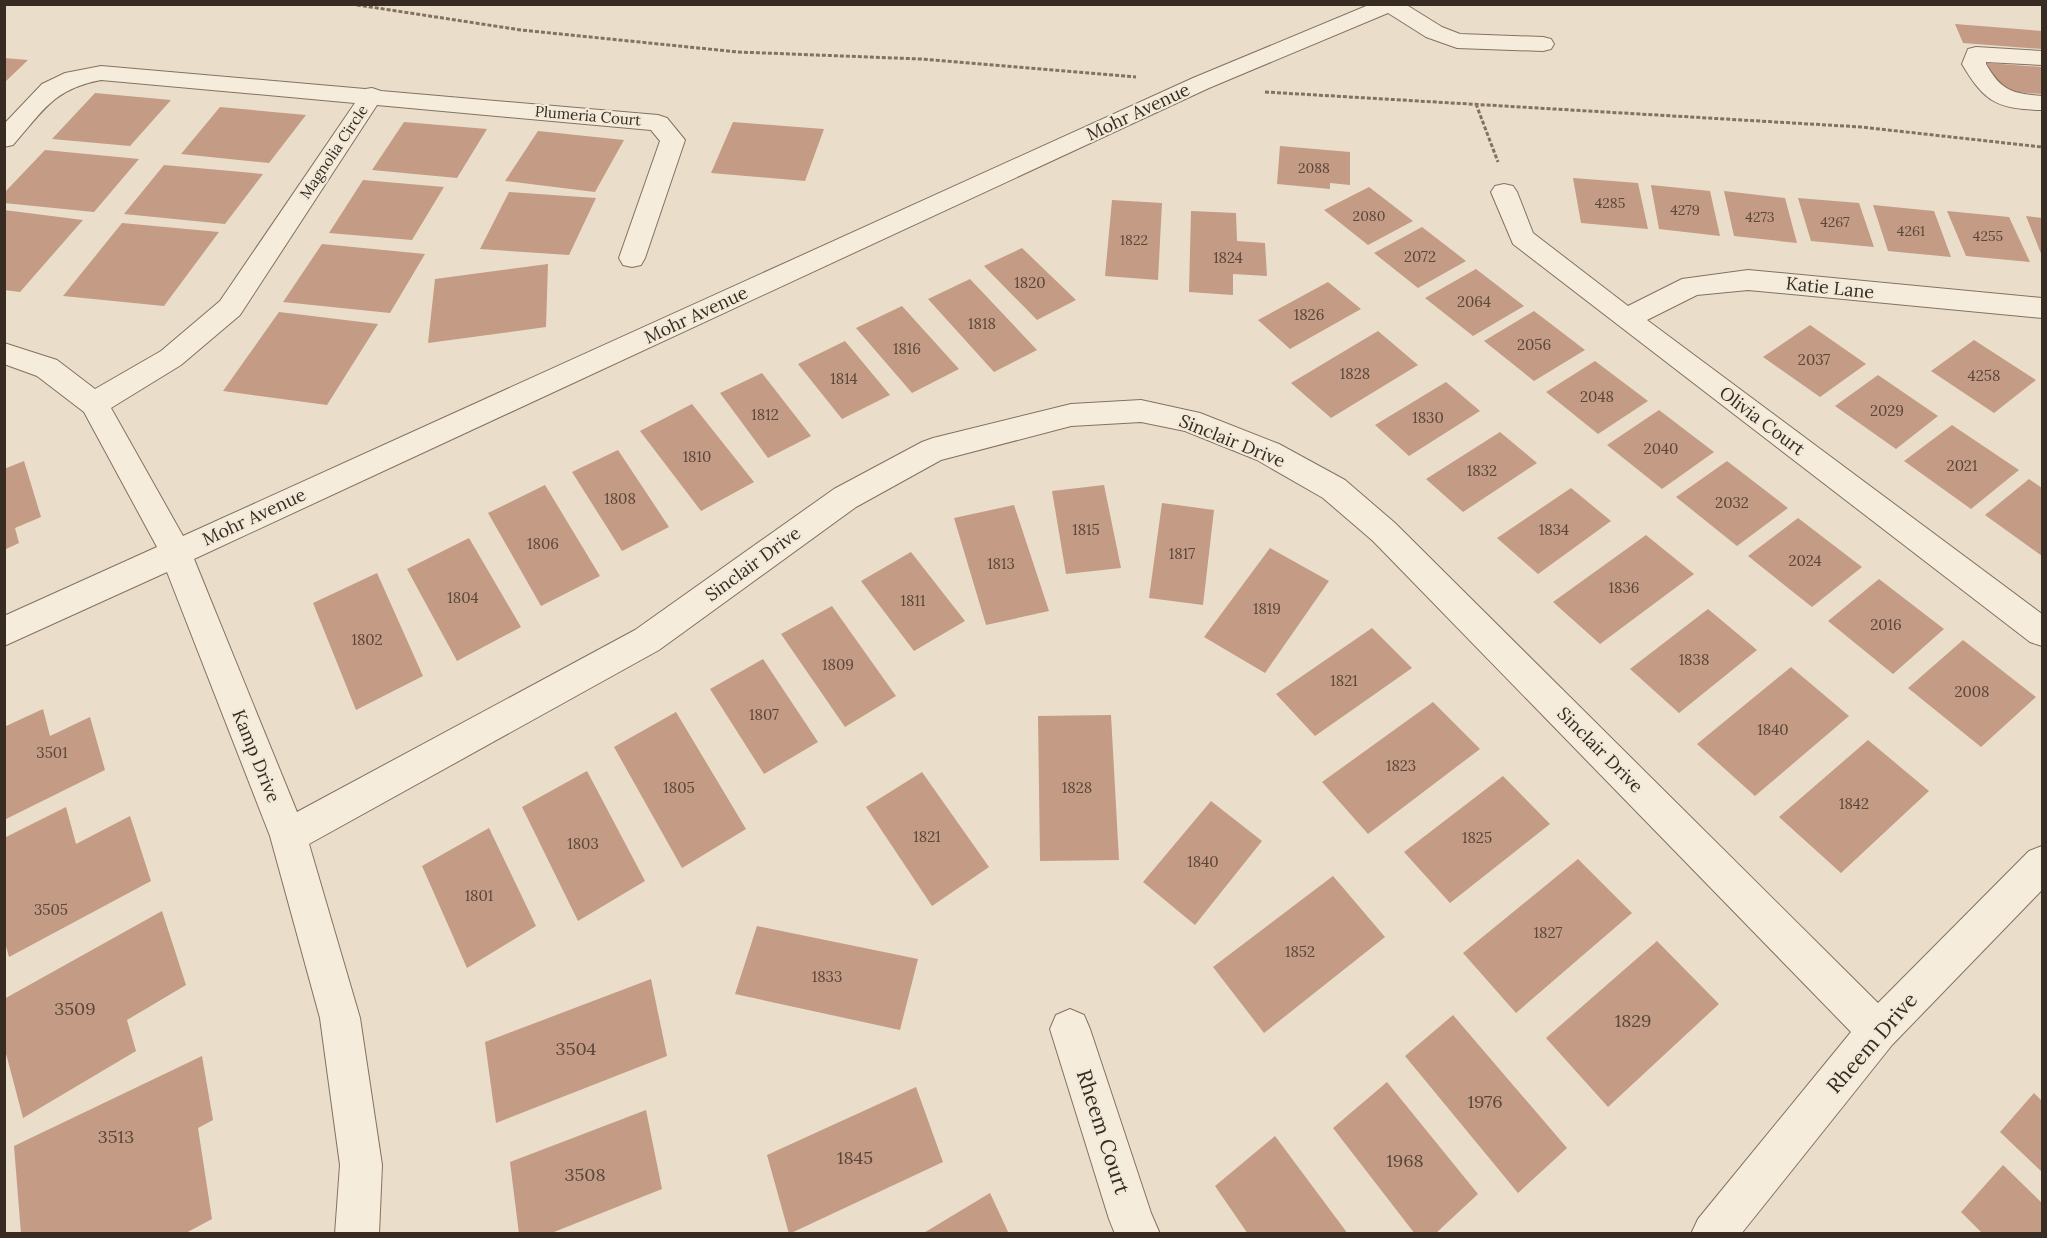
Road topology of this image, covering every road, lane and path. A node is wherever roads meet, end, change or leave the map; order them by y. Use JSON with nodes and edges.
{"nodes":[{"id":1,"x":1390,"y":5,"type":"edge"},
{"id":2,"x":1543,"y":44,"type":"dead end"},
{"id":3,"x":2043,"y":58,"type":"edge"},
{"id":4,"x":372,"y":96,"type":"junction"},
{"id":5,"x":2043,"y":103,"type":"edge"},
{"id":6,"x":1476,"y":104,"type":"dead end"},
{"id":7,"x":4,"y":139,"type":"edge"},
{"id":8,"x":1504,"y":192,"type":"joint"},
{"id":9,"x":632,"y":258,"type":"dead end"},
{"id":10,"x":2043,"y":308,"type":"edge"},
{"id":11,"x":1626,"y":319,"type":"junction"},
{"id":12,"x":4,"y":352,"type":"edge"},
{"id":13,"x":94,"y":404,"type":"junction"},
{"id":14,"x":176,"y":553,"type":"junction"},
{"id":15,"x":4,"y":632,"type":"edge"},
{"id":16,"x":2043,"y":632,"type":"edge"},
{"id":17,"x":288,"y":836,"type":"junction"},
{"id":18,"x":2043,"y":864,"type":"edge"},
{"id":19,"x":1070,"y":1029,"type":"dead end"},
{"id":20,"x":1878,"y":1031,"type":"junction"},
{"id":21,"x":357,"y":1233,"type":"edge"},
{"id":22,"x":1138,"y":1233,"type":"edge"},
{"id":23,"x":1713,"y":1233,"type":"edge"}],
"edges":[{"from":1,"to":2,"type":"street"},
{"from":1,"to":14,"type":"street","name":"Mohr Avenue"},
{"from":3,"to":5,"type":"street"},
{"from":4,"to":7,"type":"street","name":"Magnolia Circle"},
{"from":4,"to":9,"type":"street","name":"Plumeria Court"},
{"from":4,"to":13,"type":"street","name":"Magnolia Circle"},
{"from":6,"to":8,"type":"path"},
{"from":8,"to":11,"type":"street","name":"Olivia Court"},
{"from":10,"to":11,"type":"street","name":"Katie Lane"},
{"from":11,"to":16,"type":"street","name":"Olivia Court"},
{"from":12,"to":13,"type":"street","name":"Kamp Drive"},
{"from":13,"to":14,"type":"street","name":"Kamp Drive"},
{"from":14,"to":15,"type":"street","name":"Mohr Avenue"},
{"from":14,"to":17,"type":"street","name":"Kamp Drive"},
{"from":17,"to":20,"type":"street","name":"Sinclair Drive"},
{"from":17,"to":21,"type":"street","name":"Kamp Drive"},
{"from":18,"to":20,"type":"street","name":"Rheem Drive"},
{"from":19,"to":22,"type":"street","name":"Rheem Court"},
{"from":20,"to":23,"type":"street","name":"Rheem Drive"}]}
